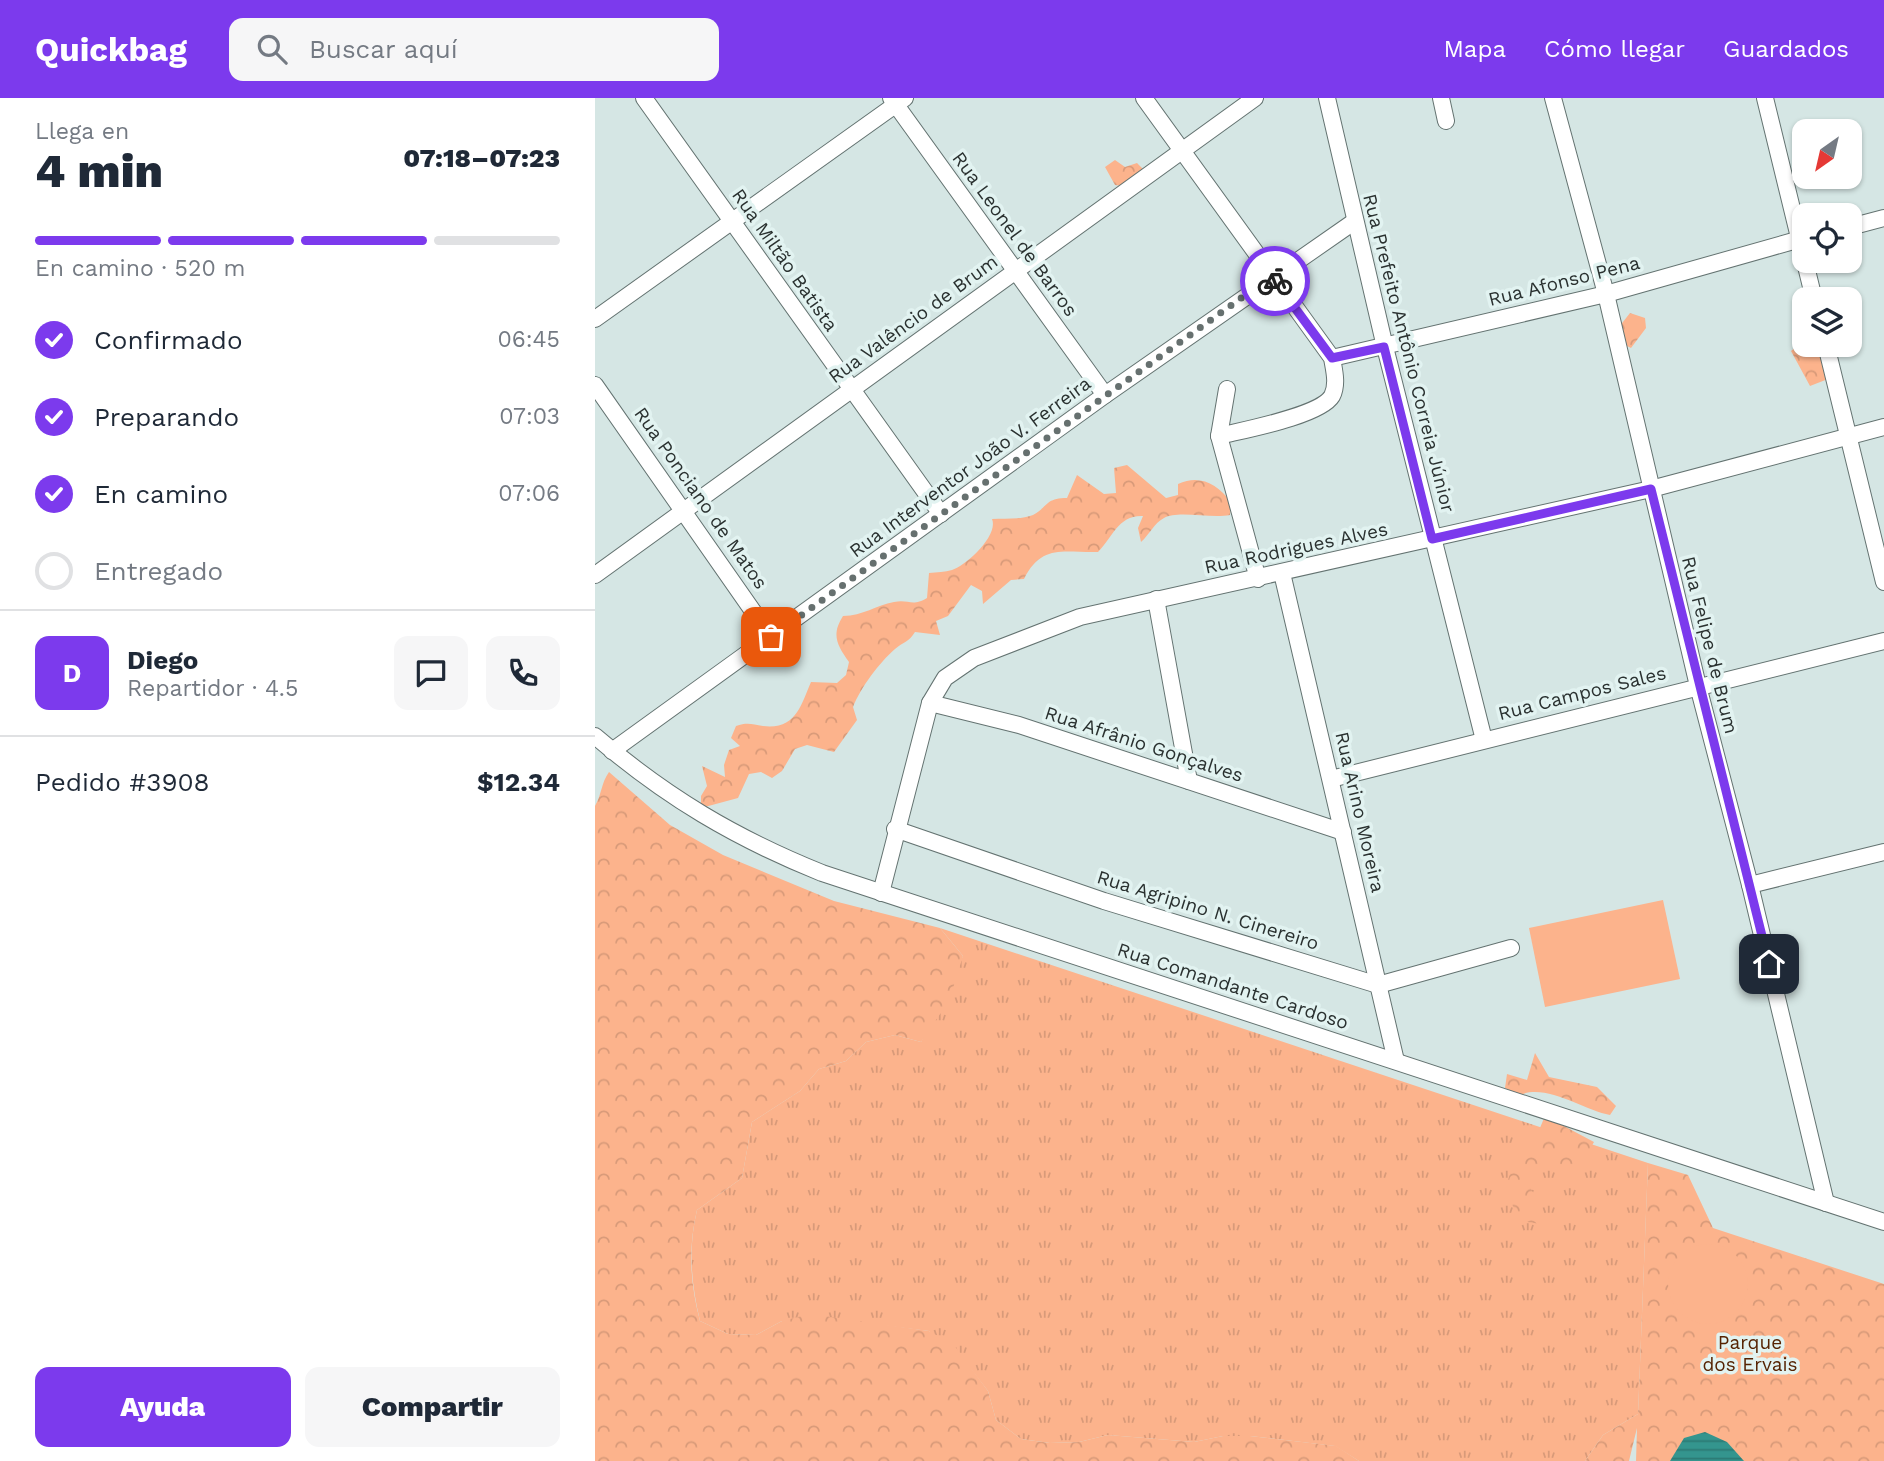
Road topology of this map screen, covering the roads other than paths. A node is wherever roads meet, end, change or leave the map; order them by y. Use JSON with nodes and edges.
{"nodes":[{"id":1,"x":644,"y":98,"type":"edge"},
{"id":2,"x":1144,"y":98,"type":"edge"},
{"id":3,"x":1255,"y":98,"type":"edge"},
{"id":4,"x":1327,"y":98,"type":"edge"},
{"id":5,"x":1441,"y":98,"type":"edge"},
{"id":6,"x":1553,"y":98,"type":"edge"},
{"id":7,"x":1765,"y":98,"type":"edge"},
{"id":8,"x":897,"y":100,"type":"edge"},
{"id":9,"x":1446,"y":121,"type":"dead end"},
{"id":10,"x":1182,"y":151,"type":"junction"},
{"id":11,"x":1792,"y":203,"type":"edge"},
{"id":12,"x":1884,"y":218,"type":"edge"},
{"id":13,"x":1355,"y":220,"type":"junction"},
{"id":14,"x":731,"y":221,"type":"junction"},
{"id":15,"x":1862,"y":224,"type":"edge"},
{"id":16,"x":1792,"y":241,"type":"edge"},
{"id":17,"x":1016,"y":271,"type":"junction"},
{"id":18,"x":1272,"y":276,"type":"junction"},
{"id":19,"x":1606,"y":294,"type":"junction"},
{"id":20,"x":595,"y":319,"type":"edge"},
{"id":21,"x":1384,"y":347,"type":"junction"},
{"id":22,"x":1829,"y":357,"type":"edge"},
{"id":23,"x":1332,"y":358,"type":"junction"},
{"id":24,"x":595,"y":385,"type":"edge"},
{"id":25,"x":851,"y":389,"type":"junction"},
{"id":26,"x":1227,"y":389,"type":"dead end"},
{"id":27,"x":1105,"y":395,"type":"junction"},
{"id":28,"x":1884,"y":427,"type":"edge"},
{"id":29,"x":1220,"y":436,"type":"junction"},
{"id":30,"x":1849,"y":436,"type":"junction"},
{"id":31,"x":1651,"y":489,"type":"junction"},
{"id":32,"x":684,"y":510,"type":"junction"},
{"id":33,"x":941,"y":514,"type":"junction"},
{"id":34,"x":1432,"y":539,"type":"junction"},
{"id":35,"x":1282,"y":573,"type":"junction"},
{"id":36,"x":595,"y":575,"type":"edge"},
{"id":37,"x":1258,"y":579,"type":"junction"},
{"id":38,"x":1884,"y":582,"type":"edge"},
{"id":39,"x":1156,"y":599,"type":"junction"},
{"id":40,"x":771,"y":637,"type":"junction"},
{"id":41,"x":1884,"y":641,"type":"edge"},
{"id":42,"x":1698,"y":686,"type":"junction"},
{"id":43,"x":930,"y":703,"type":"junction"},
{"id":44,"x":595,"y":736,"type":"edge"},
{"id":45,"x":1484,"y":740,"type":"junction"},
{"id":46,"x":612,"y":751,"type":"junction"},
{"id":47,"x":1331,"y":779,"type":"junction"},
{"id":48,"x":1189,"y":781,"type":"junction"},
{"id":49,"x":895,"y":829,"type":"junction"},
{"id":50,"x":1343,"y":832,"type":"junction"},
{"id":51,"x":1884,"y":852,"type":"edge"},
{"id":52,"x":1750,"y":885,"type":"junction"},
{"id":53,"x":881,"y":892,"type":"junction"},
{"id":54,"x":1511,"y":948,"type":"dead end"},
{"id":55,"x":1378,"y":985,"type":"junction"},
{"id":56,"x":1396,"y":1061,"type":"junction"},
{"id":57,"x":1826,"y":1203,"type":"junction"},
{"id":58,"x":1884,"y":1222,"type":"edge"}],
"edges":[{"from":1,"to":14,"type":"street","name":"Rua Miltão Batista"},
{"from":2,"to":10,"type":"street"},
{"from":3,"to":10,"type":"street","name":"Rua Valêncio de Brum"},
{"from":4,"to":13,"type":"street","name":"Rua Prefeito Antônio Correia Júnior"},
{"from":5,"to":9,"type":"street"},
{"from":6,"to":19,"type":"street","name":"Rua Felipe de Brum"},
{"from":7,"to":11,"type":"street"},
{"from":8,"to":14,"type":"street"},
{"from":8,"to":17,"type":"street","name":"Rua Leonel de Barros"},
{"from":10,"to":17,"type":"street","name":"Rua Valêncio de Brum"},
{"from":10,"to":18,"type":"street"},
{"from":12,"to":15,"type":"street"},
{"from":13,"to":18,"type":"street","name":"Rua Interventor João V. Ferreira"},
{"from":13,"to":21,"type":"street","name":"Rua Prefeito Antônio Correia Júnior"},
{"from":14,"to":20,"type":"street"},
{"from":14,"to":25,"type":"street","name":"Rua Miltão Batista"},
{"from":16,"to":19,"type":"street","name":"Rua Afonso Pena"},
{"from":17,"to":25,"type":"street","name":"Rua Valêncio de Brum"},
{"from":17,"to":27,"type":"street","name":"Rua Leonel de Barros"},
{"from":18,"to":23,"type":"street"},
{"from":18,"to":27,"type":"street","name":"Rua Interventor João V. Ferreira"},
{"from":19,"to":21,"type":"street","name":"Rua Afonso Pena"},
{"from":19,"to":31,"type":"street","name":"Rua Felipe de Brum"},
{"from":21,"to":23,"type":"street","name":"Rua Afonso Pena"},
{"from":21,"to":34,"type":"street","name":"Rua Prefeito Antônio Correia Júnior"},
{"from":22,"to":30,"type":"street"},
{"from":23,"to":29,"type":"street"},
{"from":24,"to":32,"type":"street","name":"Rua Ponciano de Matos"},
{"from":25,"to":32,"type":"street","name":"Rua Valêncio de Brum"},
{"from":25,"to":33,"type":"street","name":"Rua Miltão Batista"},
{"from":26,"to":29,"type":"street"},
{"from":27,"to":33,"type":"street","name":"Rua Interventor João V. Ferreira"},
{"from":28,"to":30,"type":"street","name":"Rua Rodrigues Alves"},
{"from":29,"to":37,"type":"street"},
{"from":30,"to":31,"type":"street","name":"Rua Rodrigues Alves"},
{"from":30,"to":38,"type":"street"},
{"from":31,"to":34,"type":"street","name":"Rua Rodrigues Alves"},
{"from":31,"to":42,"type":"street","name":"Rua Felipe de Brum"},
{"from":32,"to":36,"type":"street","name":"Rua Valêncio de Brum"},
{"from":32,"to":40,"type":"street","name":"Rua Ponciano de Matos"},
{"from":33,"to":40,"type":"street","name":"Rua Interventor João V. Ferreira"},
{"from":34,"to":35,"type":"street","name":"Rua Rodrigues Alves"},
{"from":34,"to":45,"type":"street","name":"Rua Prefeito Antônio Correia Júnior"},
{"from":35,"to":37,"type":"street","name":"Rua Rodrigues Alves"},
{"from":35,"to":47,"type":"street","name":"Rua Arino Moreira"},
{"from":37,"to":39,"type":"street","name":"Rua Rodrigues Alves"},
{"from":39,"to":43,"type":"street","name":"Rua Rodrigues Alves"},
{"from":39,"to":48,"type":"street"},
{"from":40,"to":46,"type":"street","name":"Rua Interventor João V. Ferreira"},
{"from":41,"to":42,"type":"street","name":"Rua Campos Sales"},
{"from":42,"to":45,"type":"street","name":"Rua Campos Sales"},
{"from":42,"to":52,"type":"street","name":"Rua Felipe de Brum"},
{"from":43,"to":48,"type":"street","name":"Rua Afrânio Gonçalves"},
{"from":43,"to":49,"type":"street","name":"Rua Rodrigues Alves"},
{"from":44,"to":46,"type":"street","name":"Rua Comandante Cardoso"},
{"from":45,"to":47,"type":"street","name":"Rua Campos Sales"},
{"from":46,"to":53,"type":"street","name":"Rua Comandante Cardoso"},
{"from":47,"to":50,"type":"street","name":"Rua Arino Moreira"},
{"from":48,"to":50,"type":"street","name":"Rua Afrânio Gonçalves"},
{"from":49,"to":53,"type":"street","name":"Rua Rodrigues Alves"},
{"from":49,"to":55,"type":"street","name":"Rua Agripino N. Cinereiro"},
{"from":50,"to":55,"type":"street","name":"Rua Arino Moreira"},
{"from":51,"to":52,"type":"street"},
{"from":52,"to":57,"type":"street","name":"Rua Felipe de Brum"},
{"from":53,"to":56,"type":"street","name":"Rua Comandante Cardoso"},
{"from":54,"to":55,"type":"street"},
{"from":55,"to":56,"type":"street","name":"Rua Arino Moreira"},
{"from":56,"to":57,"type":"street","name":"Rua Comandante Cardoso"},
{"from":57,"to":58,"type":"street","name":"Rua Comandante Cardoso"}]}
